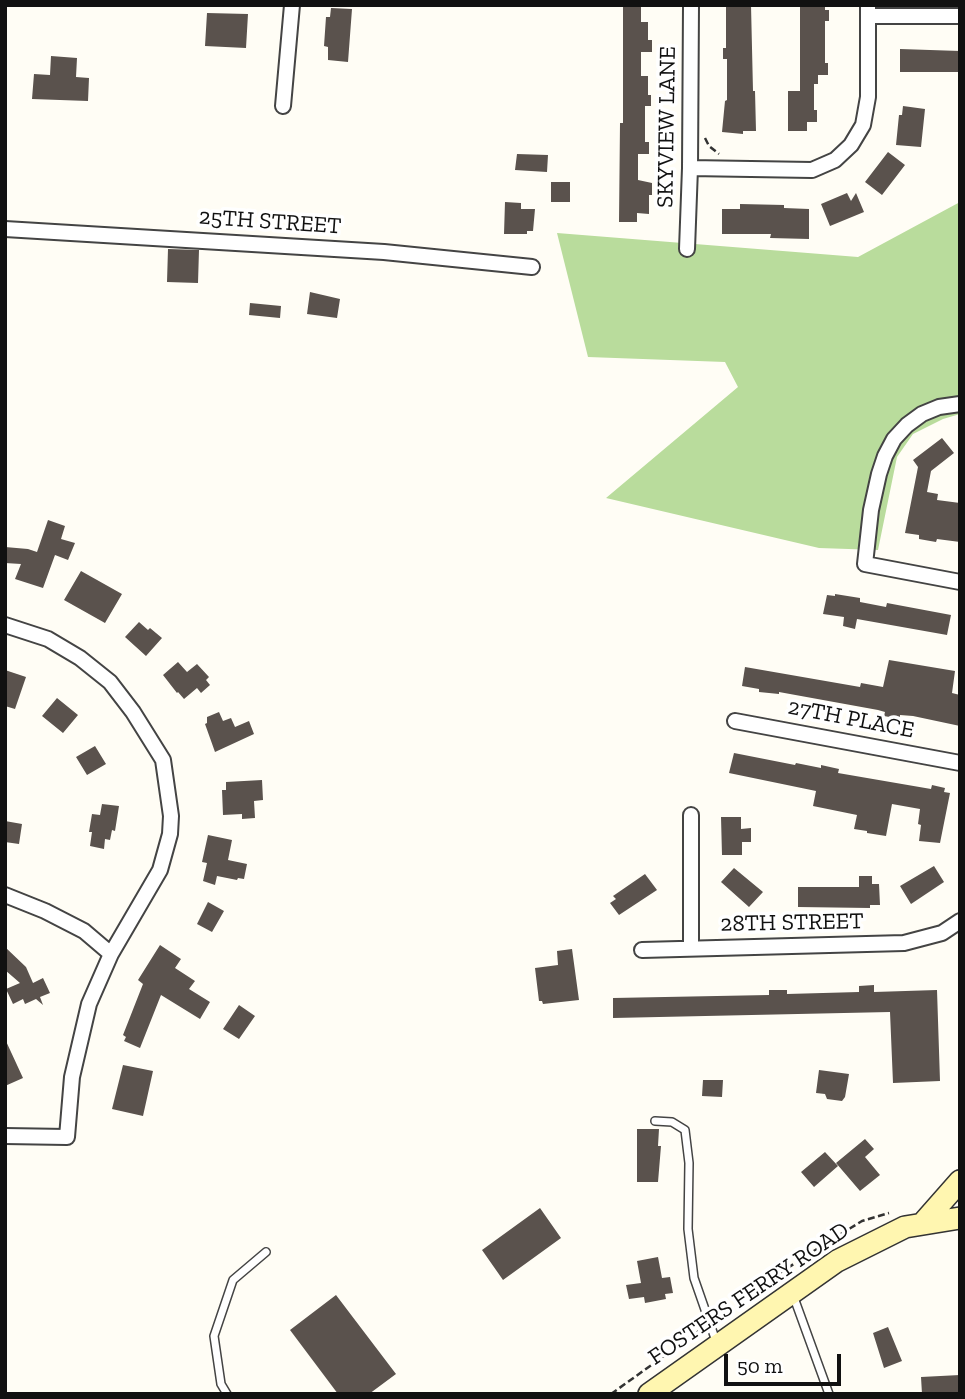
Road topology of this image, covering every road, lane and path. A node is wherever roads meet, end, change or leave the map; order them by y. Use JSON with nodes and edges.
{"nodes":[{"id":1,"x":292,"y":5,"type":"edge"},
{"id":2,"x":691,"y":5,"type":"edge"},
{"id":3,"x":868,"y":10,"type":"edge"},
{"id":4,"x":960,"y":16,"type":"edge"},
{"id":5,"x":283,"y":106,"type":"dead end"},
{"id":6,"x":705,"y":138,"type":"dead end"},
{"id":7,"x":725,"y":155,"type":"dead end"},
{"id":8,"x":690,"y":168,"type":"junction"},
{"id":9,"x":5,"y":229,"type":"edge"},
{"id":10,"x":687,"y":249,"type":"dead end"},
{"id":11,"x":532,"y":267,"type":"dead end"},
{"id":12,"x":960,"y":404,"type":"edge"},
{"id":13,"x":960,"y":582,"type":"edge"},
{"id":14,"x":5,"y":625,"type":"edge"},
{"id":15,"x":735,"y":721,"type":"dead end"},
{"id":16,"x":960,"y":763,"type":"edge"},
{"id":17,"x":691,"y":816,"type":"dead end"},
{"id":18,"x":5,"y":895,"type":"edge"},
{"id":19,"x":960,"y":920,"type":"edge"},
{"id":20,"x":691,"y":948,"type":"junction"},
{"id":21,"x":642,"y":950,"type":"dead end"},
{"id":22,"x":111,"y":954,"type":"junction"},
{"id":23,"x":654,"y":1121,"type":"dead end"},
{"id":24,"x":5,"y":1136,"type":"edge"},
{"id":25,"x":960,"y":1181,"type":"edge"},
{"id":26,"x":960,"y":1218,"type":"edge"},
{"id":27,"x":923,"y":1223,"type":"junction"},
{"id":28,"x":266,"y":1252,"type":"dead end"},
{"id":29,"x":792,"y":1291,"type":"junction"},
{"id":30,"x":717,"y":1345,"type":"junction"},
{"id":31,"x":227,"y":1394,"type":"edge"},
{"id":32,"x":649,"y":1394,"type":"edge"},
{"id":33,"x":829,"y":1394,"type":"edge"}],
"edges":[{"from":1,"to":5,"type":"street"},
{"from":2,"to":8,"type":"street","name":"SKYVIEW LANE"},
{"from":3,"to":4,"type":"street"},
{"from":3,"to":8,"type":"street"},
{"from":6,"to":7,"type":"path"},
{"from":8,"to":10,"type":"street","name":"SKYVIEW LANE"},
{"from":9,"to":11,"type":"street","name":"25TH STREET"},
{"from":12,"to":13,"type":"street"},
{"from":14,"to":22,"type":"street"},
{"from":15,"to":16,"type":"street","name":"27TH PLACE"},
{"from":17,"to":20,"type":"street"},
{"from":18,"to":22,"type":"street"},
{"from":19,"to":20,"type":"street","name":"28TH STREET"},
{"from":20,"to":21,"type":"street","name":"28TH STREET"},
{"from":22,"to":24,"type":"street"},
{"from":23,"to":30,"type":"lane"},
{"from":25,"to":27,"type":"street"},
{"from":26,"to":27,"type":"street","name":"FOSTERS FERRY ROAD"},
{"from":27,"to":29,"type":"street","name":"FOSTERS FERRY ROAD"},
{"from":28,"to":31,"type":"lane"},
{"from":29,"to":30,"type":"street","name":"FOSTERS FERRY ROAD"},
{"from":29,"to":33,"type":"lane"},
{"from":30,"to":32,"type":"street","name":"FOSTERS FERRY ROAD"}]}
